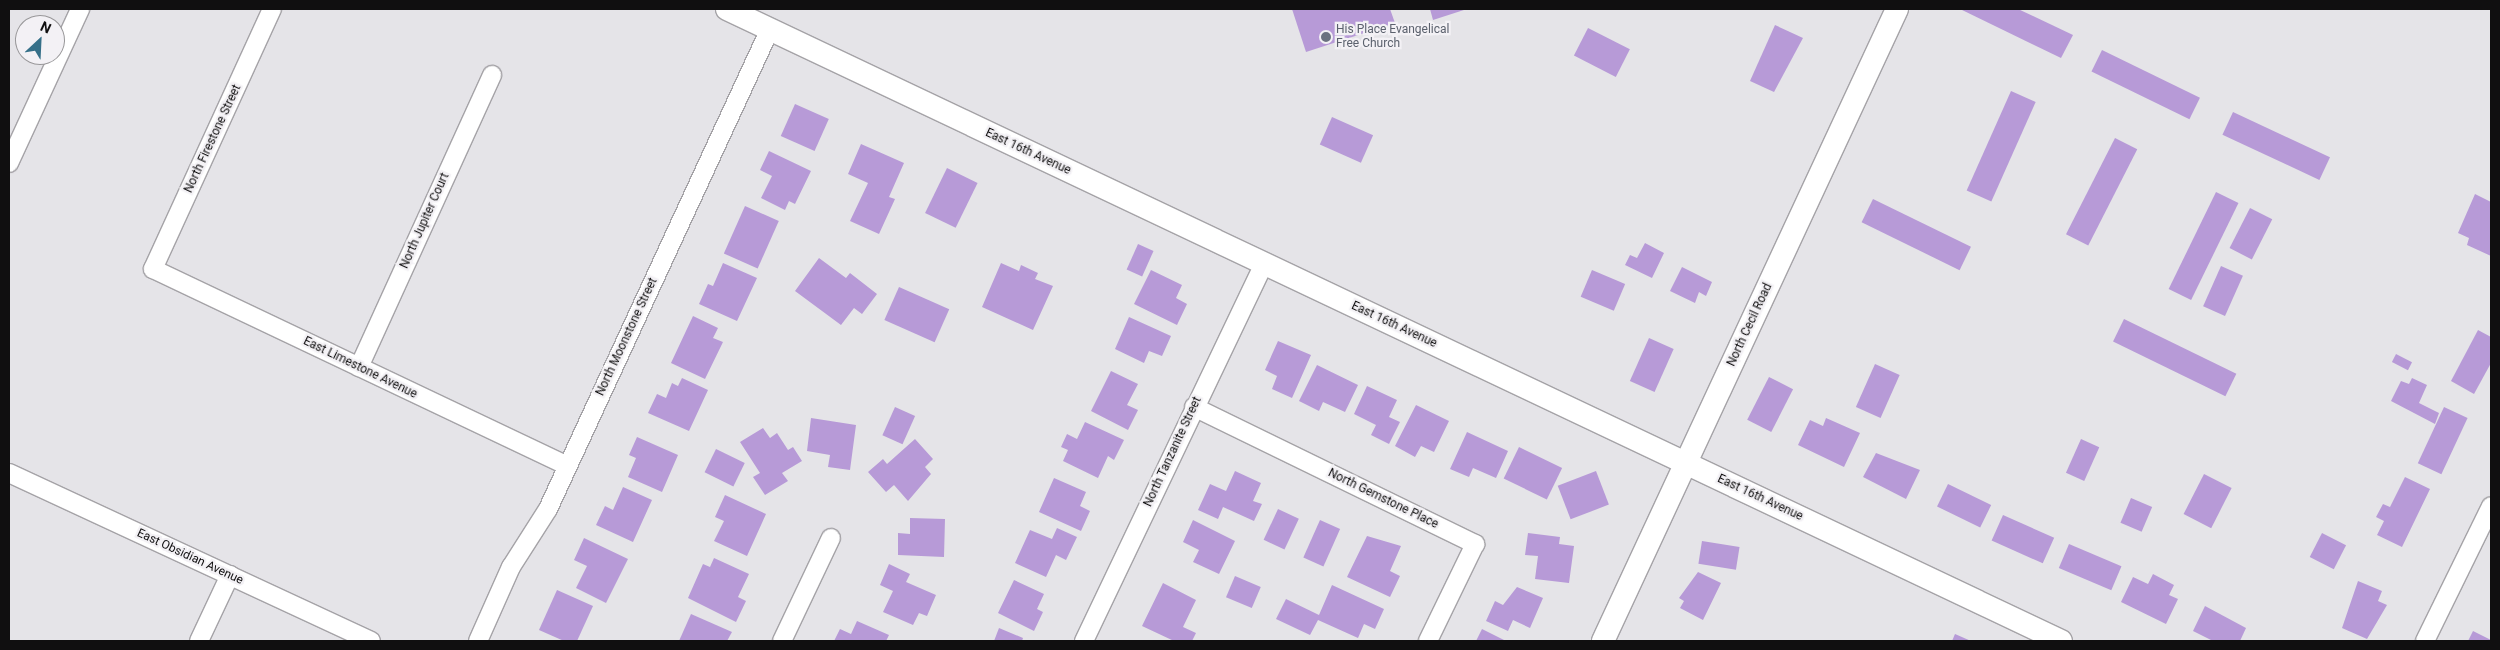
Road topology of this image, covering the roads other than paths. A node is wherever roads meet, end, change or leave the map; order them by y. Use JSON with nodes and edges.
{"nodes":[{"id":1,"x":80,"y":9,"type":"edge"},
{"id":2,"x":272,"y":9,"type":"edge"},
{"id":3,"x":727,"y":9,"type":"edge"},
{"id":4,"x":1896,"y":9,"type":"edge"},
{"id":5,"x":770,"y":29,"type":"junction"},
{"id":6,"x":492,"y":76,"type":"dead end"},
{"id":7,"x":10,"y":155,"type":"edge"},
{"id":8,"x":1264,"y":263,"type":"junction"},
{"id":9,"x":153,"y":269,"type":"joint"},
{"id":10,"x":359,"y":367,"type":"junction"},
{"id":11,"x":1194,"y":407,"type":"junction"},
{"id":12,"x":1686,"y":463,"type":"junction"},
{"id":13,"x":567,"y":466,"type":"junction"},
{"id":14,"x":9,"y":473,"type":"edge"},
{"id":15,"x":2491,"y":506,"type":"edge"},
{"id":16,"x":831,"y":538,"type":"dead end"},
{"id":17,"x":230,"y":575,"type":"junction"},
{"id":18,"x":199,"y":641,"type":"edge"},
{"id":19,"x":371,"y":641,"type":"edge"},
{"id":20,"x":478,"y":641,"type":"edge"},
{"id":21,"x":782,"y":641,"type":"edge"},
{"id":22,"x":1084,"y":641,"type":"edge"},
{"id":23,"x":1428,"y":641,"type":"edge"},
{"id":24,"x":1603,"y":641,"type":"edge"},
{"id":25,"x":2061,"y":641,"type":"edge"},
{"id":26,"x":2424,"y":641,"type":"edge"}],
"edges":[{"from":1,"to":7,"type":"street"},
{"from":2,"to":9,"type":"street","name":"North Firestone Street"},
{"from":3,"to":5,"type":"street","name":"East 16th Avenue"},
{"from":4,"to":12,"type":"street","name":"North Cecil Road"},
{"from":5,"to":8,"type":"street","name":"East 16th Avenue"},
{"from":5,"to":13,"type":"street","name":"North Moonstone Street"},
{"from":6,"to":10,"type":"street","name":"North Jupiter Court"},
{"from":8,"to":11,"type":"street","name":"North Tanzanite Street"},
{"from":8,"to":12,"type":"street","name":"East 16th Avenue"},
{"from":9,"to":10,"type":"street","name":"East Limestone Avenue"},
{"from":10,"to":13,"type":"street","name":"East Limestone Avenue"},
{"from":11,"to":22,"type":"street","name":"North Tanzanite Street"},
{"from":11,"to":23,"type":"street","name":"North Gemstone Place"},
{"from":12,"to":24,"type":"street","name":"North Cecil Road"},
{"from":12,"to":25,"type":"street","name":"East 16th Avenue"},
{"from":13,"to":20,"type":"street","name":"North Moonstone Street"},
{"from":14,"to":17,"type":"street","name":"East Obsidian Avenue"},
{"from":15,"to":26,"type":"street"},
{"from":16,"to":21,"type":"street"},
{"from":17,"to":18,"type":"street"},
{"from":17,"to":19,"type":"street","name":"East Obsidian Avenue"}]}
